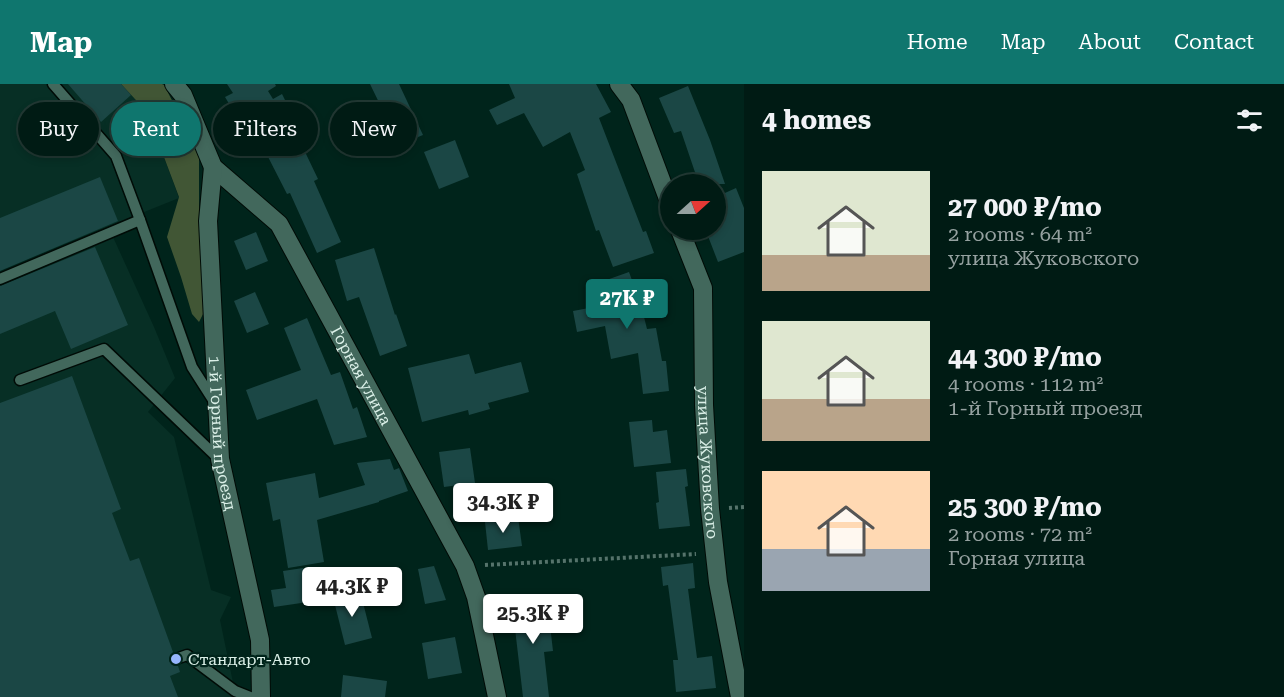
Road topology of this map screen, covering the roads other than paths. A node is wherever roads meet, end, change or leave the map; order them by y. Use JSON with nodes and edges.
{"nodes":[{"id":1,"x":53,"y":84,"type":"edge"},
{"id":2,"x":174,"y":84,"type":"edge"},
{"id":3,"x":619,"y":84,"type":"edge"},
{"id":4,"x":213,"y":167,"type":"junction"},
{"id":5,"x":660,"y":177,"type":"edge"},
{"id":6,"x":140,"y":220,"type":"junction"},
{"id":7,"x":684,"y":240,"type":"edge"},
{"id":8,"x":0,"y":279,"type":"edge"},
{"id":9,"x":20,"y":380,"type":"dead end"},
{"id":10,"x":216,"y":406,"type":"junction"},
{"id":11,"x":220,"y":459,"type":"junction"},
{"id":12,"x":176,"y":660,"type":"dead end"},
{"id":13,"x":250,"y":697,"type":"edge"},
{"id":14,"x":261,"y":697,"type":"edge"},
{"id":15,"x":497,"y":697,"type":"edge"},
{"id":16,"x":740,"y":697,"type":"edge"}],
"edges":[{"from":1,"to":6,"type":"lane"},
{"from":2,"to":4,"type":"street","name":"Горная улица"},
{"from":3,"to":5,"type":"street"},
{"from":4,"to":10,"type":"street","name":"1-й Горный проезд"},
{"from":4,"to":15,"type":"street","name":"Горная улица"},
{"from":6,"to":8,"type":"lane"},
{"from":6,"to":10,"type":"lane"},
{"from":7,"to":16,"type":"street","name":"улица Жуковского"},
{"from":9,"to":11,"type":"lane"},
{"from":10,"to":11,"type":"street","name":"1-й Горный проезд"},
{"from":11,"to":14,"type":"street","name":"1-й Горный проезд"},
{"from":12,"to":13,"type":"lane"}]}
